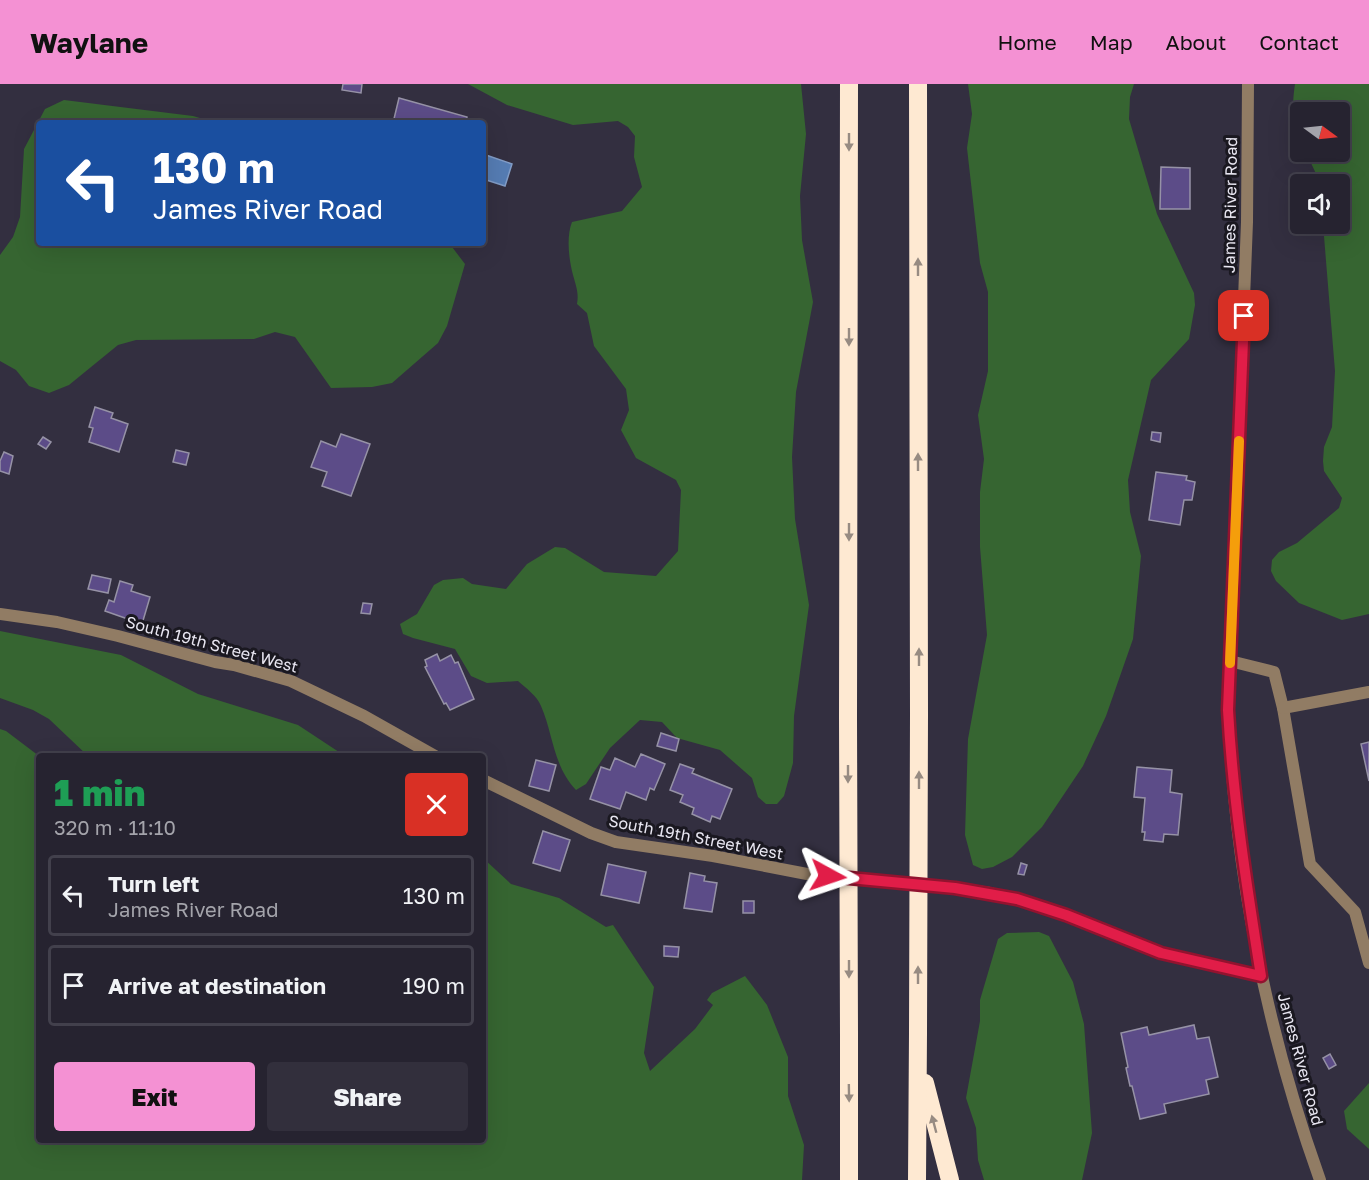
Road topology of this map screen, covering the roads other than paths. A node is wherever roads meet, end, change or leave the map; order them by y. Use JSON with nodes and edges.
{"nodes":[{"id":1,"x":849,"y":84,"type":"edge"},
{"id":2,"x":918,"y":84,"type":"edge"},
{"id":3,"x":1247,"y":86,"type":"edge"},
{"id":4,"x":0,"y":614,"type":"edge"},
{"id":5,"x":1230,"y":662,"type":"junction"},
{"id":6,"x":1369,"y":692,"type":"edge"},
{"id":7,"x":1283,"y":708,"type":"junction"},
{"id":8,"x":429,"y":753,"type":"edge"},
{"id":9,"x":486,"y":781,"type":"edge"},
{"id":10,"x":1369,"y":963,"type":"edge"},
{"id":11,"x":1261,"y":976,"type":"junction"},
{"id":12,"x":918,"y":1041,"type":"junction"},
{"id":13,"x":849,"y":1180,"type":"edge"},
{"id":14,"x":917,"y":1180,"type":"edge"},
{"id":15,"x":950,"y":1180,"type":"edge"},
{"id":16,"x":1320,"y":1180,"type":"edge"}],
"edges":[{"from":1,"to":13,"type":"highway","one_way":true,"bridge":true},
{"from":12,"to":2,"type":"highway","one_way":true,"bridge":true},
{"from":3,"to":5,"type":"street","name":"James River Road"},
{"from":4,"to":8,"type":"street","name":"South 19th Street West"},
{"from":5,"to":7,"type":"street"},
{"from":5,"to":11,"type":"street","name":"James River Road"},
{"from":6,"to":7,"type":"street"},
{"from":7,"to":10,"type":"street"},
{"from":9,"to":11,"type":"street","name":"South 19th Street West"},
{"from":11,"to":16,"type":"street","name":"James River Road"},
{"from":12,"to":14,"type":"highway"},
{"from":15,"to":12,"type":"highway","one_way":true}]}
